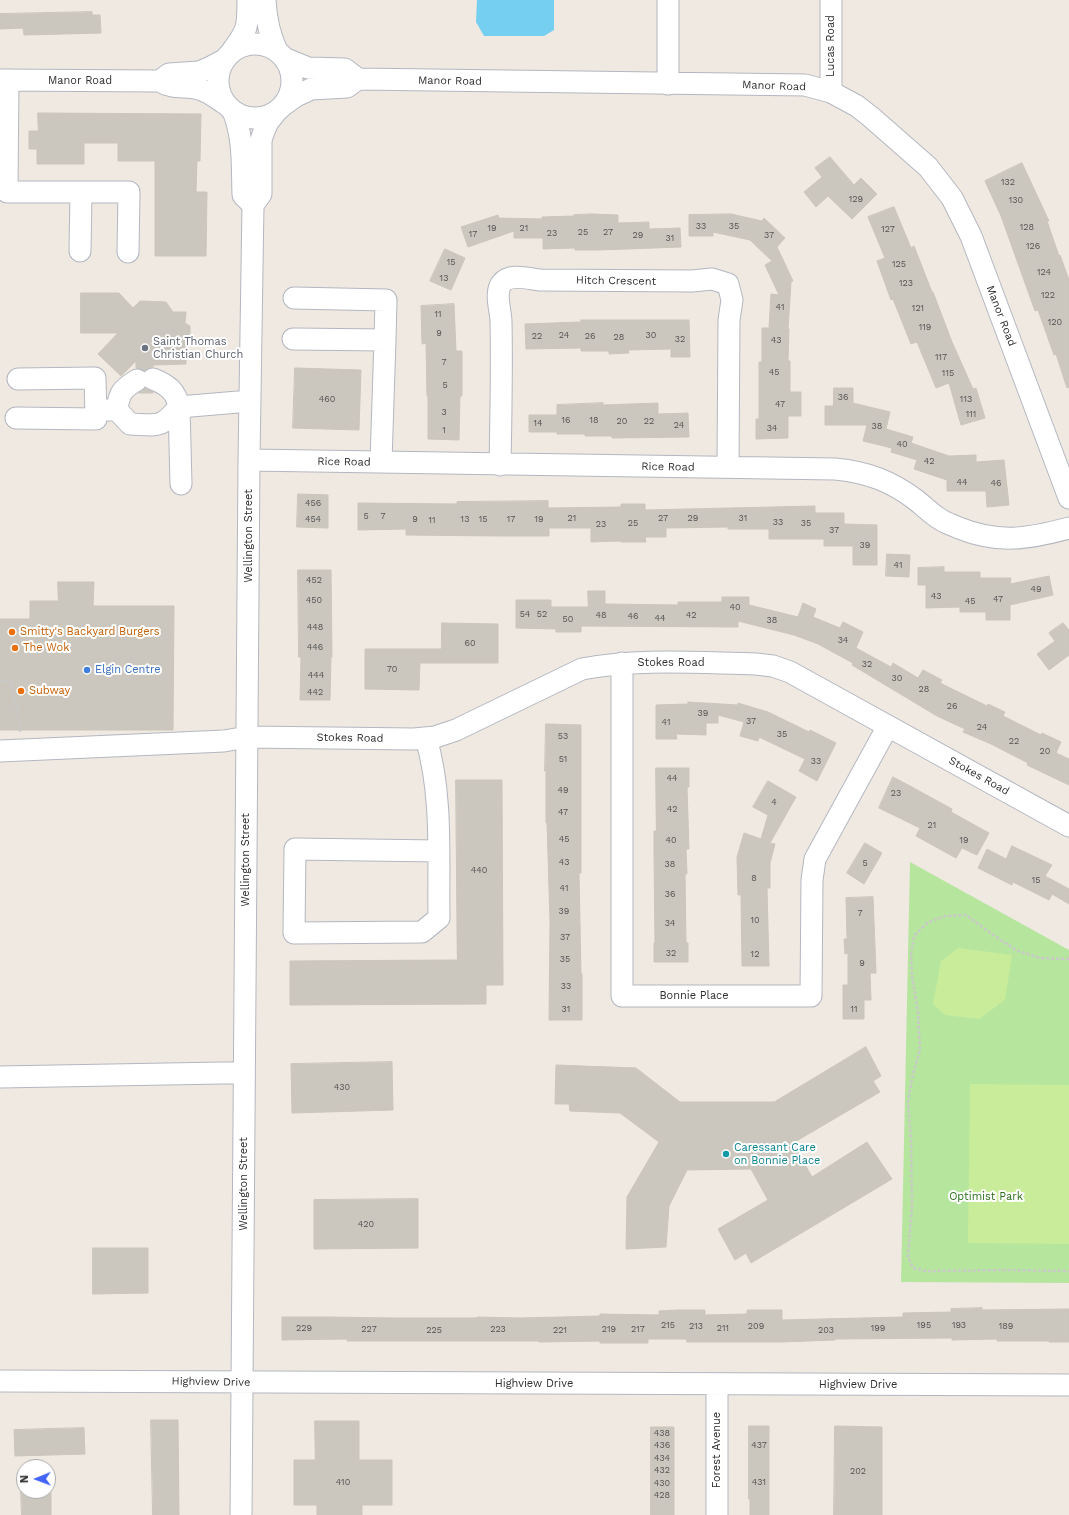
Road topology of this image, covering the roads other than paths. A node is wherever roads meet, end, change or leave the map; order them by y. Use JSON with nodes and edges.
{"nodes":[{"id":1,"x":248,"y":0,"type":"edge"},
{"id":2,"x":265,"y":0,"type":"edge"},
{"id":3,"x":668,"y":0,"type":"edge"},
{"id":4,"x":831,"y":0,"type":"edge"},
{"id":5,"x":228,"y":55,"type":"junction"},
{"id":6,"x":281,"y":55,"type":"junction"},
{"id":7,"x":358,"y":79,"type":"junction"},
{"id":8,"x":4,"y":80,"type":"edge"},
{"id":9,"x":159,"y":81,"type":"junction"},
{"id":10,"x":668,"y":84,"type":"junction"},
{"id":11,"x":831,"y":92,"type":"junction"},
{"id":12,"x":228,"y":107,"type":"junction"},
{"id":13,"x":280,"y":108,"type":"junction"},
{"id":14,"x":81,"y":192,"type":"junction"},
{"id":15,"x":252,"y":205,"type":"junction"},
{"id":16,"x":80,"y":251,"type":"dead end"},
{"id":17,"x":128,"y":252,"type":"dead end"},
{"id":18,"x":294,"y":298,"type":"dead end"},
{"id":19,"x":293,"y":339,"type":"dead end"},
{"id":20,"x":385,"y":340,"type":"junction"},
{"id":21,"x":18,"y":379,"type":"dead end"},
{"id":22,"x":250,"y":401,"type":"junction"},
{"id":23,"x":179,"y":407,"type":"junction"},
{"id":24,"x":95,"y":410,"type":"junction"},
{"id":25,"x":117,"y":410,"type":"junction"},
{"id":26,"x":16,"y":418,"type":"dead end"},
{"id":27,"x":249,"y":460,"type":"junction"},
{"id":28,"x":381,"y":462,"type":"junction"},
{"id":29,"x":500,"y":465,"type":"junction"},
{"id":30,"x":728,"y":467,"type":"junction"},
{"id":31,"x":180,"y":484,"type":"dead end"},
{"id":32,"x":1069,"y":498,"type":"edge"},
{"id":33,"x":1069,"y":528,"type":"edge"},
{"id":34,"x":622,"y":663,"type":"junction"},
{"id":35,"x":888,"y":726,"type":"junction"},
{"id":36,"x":247,"y":737,"type":"junction"},
{"id":37,"x":426,"y":738,"type":"junction"},
{"id":38,"x":10,"y":750,"type":"edge"},
{"id":39,"x":1069,"y":826,"type":"edge"},
{"id":40,"x":438,"y":851,"type":"junction"},
{"id":41,"x":244,"y":1073,"type":"junction"},
{"id":42,"x":0,"y":1077,"type":"edge"},
{"id":43,"x":0,"y":1381,"type":"edge"},
{"id":44,"x":242,"y":1383,"type":"junction"},
{"id":45,"x":717,"y":1385,"type":"junction"},
{"id":46,"x":1069,"y":1385,"type":"edge"},
{"id":47,"x":241,"y":1515,"type":"edge"},
{"id":48,"x":717,"y":1515,"type":"edge"}],
"edges":[{"from":1,"to":5,"type":"street"},
{"from":2,"to":6,"type":"street"},
{"from":3,"to":10,"type":"street"},
{"from":4,"to":11,"type":"street","name":"Lucas Road"},
{"from":5,"to":6,"type":"street"},
{"from":5,"to":9,"type":"street","name":"Manor Road"},
{"from":5,"to":12,"type":"street"},
{"from":6,"to":7,"type":"street"},
{"from":6,"to":13,"type":"street"},
{"from":7,"to":10,"type":"street","name":"Manor Road"},
{"from":7,"to":13,"type":"street"},
{"from":8,"to":9,"type":"street","name":"Manor Road"},
{"from":8,"to":14,"type":"street"},
{"from":9,"to":12,"type":"street","name":"Manor Road"},
{"from":10,"to":11,"type":"street","name":"Manor Road"},
{"from":11,"to":32,"type":"street","name":"Manor Road"},
{"from":12,"to":13,"type":"street"},
{"from":12,"to":15,"type":"street","name":"Wellington Street"},
{"from":13,"to":15,"type":"street","name":"Wellington Street"},
{"from":14,"to":16,"type":"street"},
{"from":14,"to":17,"type":"street"},
{"from":15,"to":22,"type":"street","name":"Wellington Street"},
{"from":18,"to":20,"type":"street"},
{"from":19,"to":20,"type":"street"},
{"from":20,"to":28,"type":"street"},
{"from":21,"to":24,"type":"street"},
{"from":22,"to":23,"type":"street"},
{"from":22,"to":27,"type":"street","name":"Wellington Street"},
{"from":23,"to":25,"type":"street"},
{"from":23,"to":25,"type":"street"},
{"from":23,"to":31,"type":"street"},
{"from":24,"to":25,"type":"street"},
{"from":24,"to":26,"type":"street"},
{"from":27,"to":28,"type":"street","name":"Rice Road"},
{"from":27,"to":36,"type":"street","name":"Wellington Street"},
{"from":28,"to":29,"type":"street","name":"Rice Road"},
{"from":29,"to":30,"type":"street","name":"Rice Road"},
{"from":29,"to":30,"type":"street","name":"Hitch Crescent"},
{"from":30,"to":33,"type":"street","name":"Rice Road"},
{"from":34,"to":35,"type":"street","name":"Stokes Road"},
{"from":34,"to":35,"type":"street","name":"Bonnie Place"},
{"from":34,"to":37,"type":"street","name":"Stokes Road"},
{"from":35,"to":39,"type":"street","name":"Stokes Road"},
{"from":36,"to":37,"type":"street","name":"Stokes Road"},
{"from":36,"to":38,"type":"street","name":"Stokes Road"},
{"from":36,"to":41,"type":"street","name":"Wellington Street"},
{"from":37,"to":40,"type":"street"},
{"from":40,"to":40,"type":"street"},
{"from":41,"to":42,"type":"street"},
{"from":41,"to":44,"type":"street","name":"Wellington Street"},
{"from":43,"to":44,"type":"street","name":"Highview Drive"},
{"from":44,"to":45,"type":"street","name":"Highview Drive"},
{"from":44,"to":47,"type":"street","name":"Wellington Street"},
{"from":45,"to":46,"type":"street","name":"Highview Drive"},
{"from":45,"to":48,"type":"street","name":"Forest Avenue"}]}
